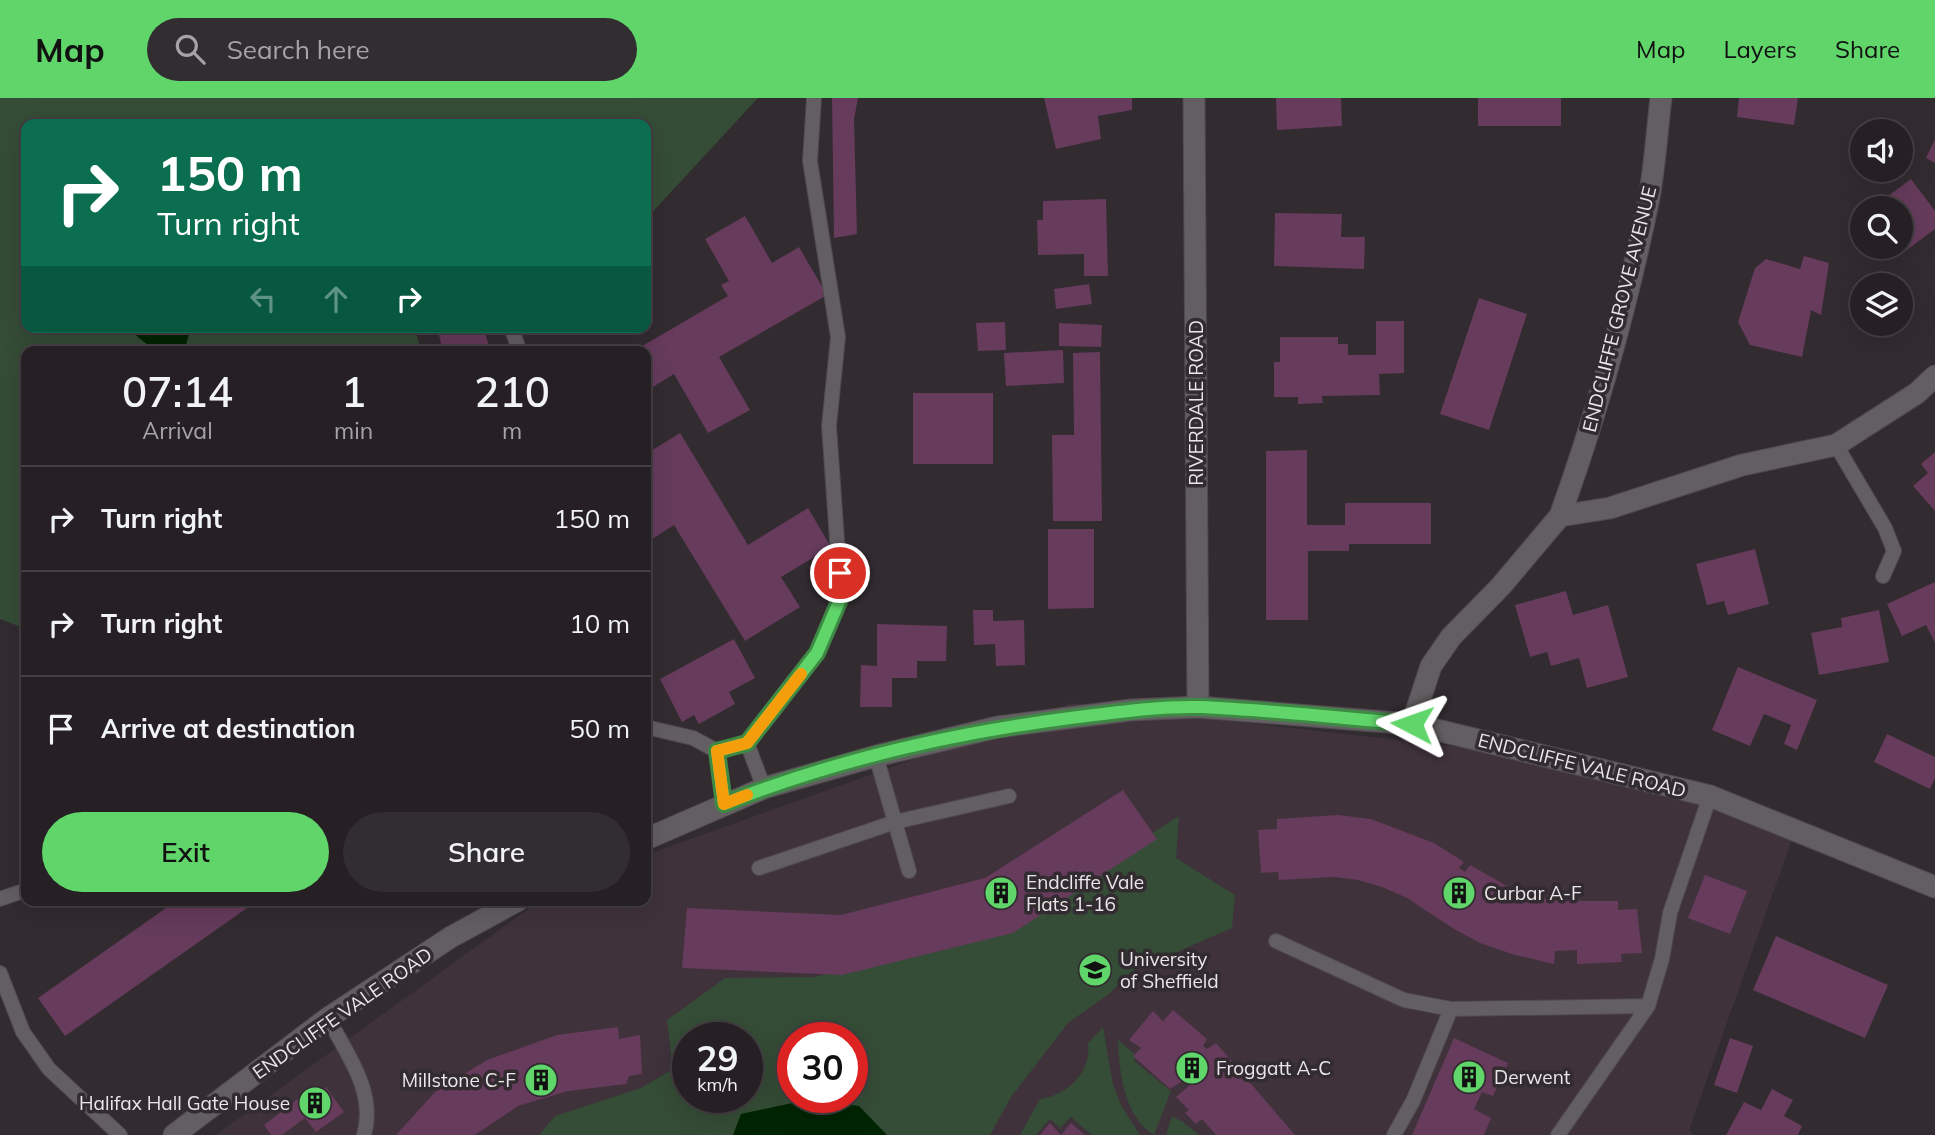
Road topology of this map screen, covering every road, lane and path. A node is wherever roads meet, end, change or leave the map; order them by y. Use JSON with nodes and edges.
{"nodes":[{"id":1,"x":814,"y":98,"type":"edge"},
{"id":2,"x":1194,"y":98,"type":"edge"},
{"id":3,"x":1661,"y":98,"type":"edge"},
{"id":4,"x":1935,"y":376,"type":"edge"},
{"id":5,"x":1836,"y":445,"type":"junction"},
{"id":6,"x":1560,"y":516,"type":"junction"},
{"id":7,"x":1883,"y":576,"type":"dead end"},
{"id":8,"x":1198,"y":707,"type":"junction"},
{"id":9,"x":1412,"y":724,"type":"junction"},
{"id":10,"x":651,"y":728,"type":"edge"},
{"id":11,"x":747,"y":743,"type":"junction"},
{"id":12,"x":717,"y":751,"type":"junction"},
{"id":13,"x":876,"y":756,"type":"junction"},
{"id":14,"x":764,"y":788,"type":"junction"},
{"id":15,"x":1009,"y":796,"type":"dead end"},
{"id":16,"x":1710,"y":796,"type":"junction"},
{"id":17,"x":724,"y":804,"type":"junction"},
{"id":18,"x":895,"y":822,"type":"junction"},
{"id":19,"x":651,"y":837,"type":"edge"},
{"id":20,"x":760,"y":868,"type":"dead end"},
{"id":21,"x":909,"y":871,"type":"dead end"},
{"id":22,"x":1935,"y":887,"type":"edge"},
{"id":23,"x":21,"y":892,"type":"edge"},
{"id":24,"x":0,"y":899,"type":"edge"},
{"id":25,"x":508,"y":906,"type":"edge"},
{"id":26,"x":1276,"y":941,"type":"dead end"},
{"id":27,"x":0,"y":973,"type":"edge"},
{"id":28,"x":1648,"y":1006,"type":"junction"},
{"id":29,"x":1451,"y":1009,"type":"junction"},
{"id":30,"x":328,"y":1018,"type":"junction"},
{"id":31,"x":1566,"y":1131,"type":"edge"},
{"id":32,"x":120,"y":1135,"type":"edge"},
{"id":33,"x":174,"y":1135,"type":"edge"},
{"id":34,"x":364,"y":1135,"type":"edge"},
{"id":35,"x":1394,"y":1135,"type":"edge"}],
"edges":[{"from":1,"to":11,"type":"lane"},
{"from":2,"to":8,"type":"street","name":"RIVERDALE ROAD"},
{"from":3,"to":6,"type":"street","name":"ENDCLIFFE GROVE AVENUE"},
{"from":4,"to":5,"type":"street"},
{"from":5,"to":6,"type":"street"},
{"from":5,"to":7,"type":"lane"},
{"from":6,"to":9,"type":"street"},
{"from":8,"to":9,"type":"street","name":"ENDCLIFFE VALE ROAD"},
{"from":8,"to":13,"type":"street","name":"ENDCLIFFE VALE ROAD"},
{"from":9,"to":16,"type":"street","name":"ENDCLIFFE VALE ROAD"},
{"from":10,"to":12,"type":"lane"},
{"from":11,"to":12,"type":"lane"},
{"from":11,"to":14,"type":"lane"},
{"from":12,"to":17,"type":"lane"},
{"from":13,"to":14,"type":"street","name":"ENDCLIFFE VALE ROAD"},
{"from":13,"to":18,"type":"lane"},
{"from":14,"to":17,"type":"street","name":"ENDCLIFFE VALE ROAD"},
{"from":15,"to":18,"type":"lane"},
{"from":16,"to":22,"type":"street","name":"ENDCLIFFE VALE ROAD"},
{"from":16,"to":28,"type":"lane"},
{"from":17,"to":19,"type":"street","name":"ENDCLIFFE VALE ROAD"},
{"from":18,"to":20,"type":"lane"},
{"from":18,"to":21,"type":"lane"},
{"from":23,"to":24,"type":"lane"},
{"from":25,"to":30,"type":"street","name":"ENDCLIFFE VALE ROAD"},
{"from":26,"to":29,"type":"lane"},
{"from":27,"to":32,"type":"lane"},
{"from":28,"to":29,"type":"lane"},
{"from":28,"to":31,"type":"lane"},
{"from":29,"to":35,"type":"lane"},
{"from":30,"to":33,"type":"street","name":"ENDCLIFFE VALE ROAD"},
{"from":30,"to":34,"type":"lane"}]}
